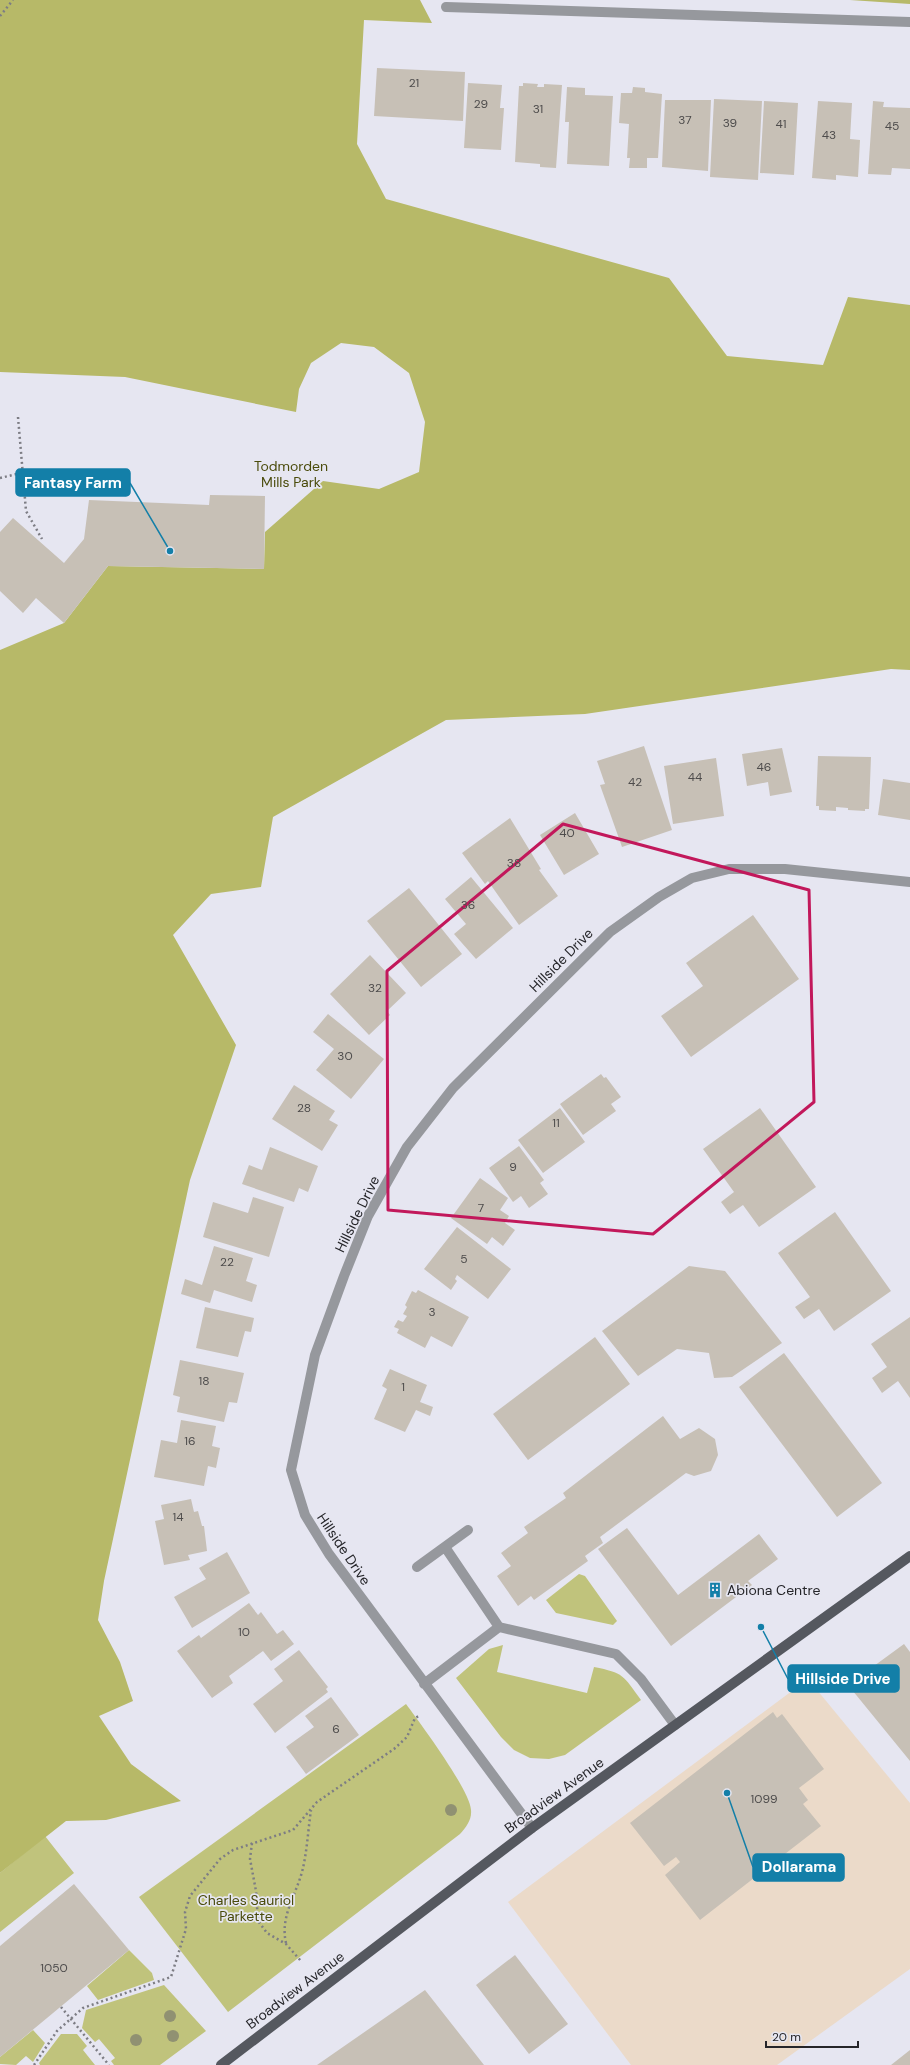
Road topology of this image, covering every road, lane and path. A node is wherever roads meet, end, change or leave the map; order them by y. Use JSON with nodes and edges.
{"nodes":[{"id":1,"x":13,"y":0,"type":"edge"},
{"id":2,"x":446,"y":7,"type":"dead end"},
{"id":3,"x":0,"y":16,"type":"edge"},
{"id":4,"x":910,"y":22,"type":"edge"},
{"id":5,"x":18,"y":417,"type":"dead end"},
{"id":6,"x":21,"y":473,"type":"junction"},
{"id":7,"x":0,"y":478,"type":"edge"},
{"id":8,"x":42,"y":540,"type":"dead end"},
{"id":9,"x":910,"y":882,"type":"edge"},
{"id":10,"x":468,"y":1530,"type":"dead end"},
{"id":11,"x":445,"y":1546,"type":"junction"},
{"id":12,"x":910,"y":1556,"type":"edge"},
{"id":13,"x":417,"y":1567,"type":"dead end"},
{"id":14,"x":499,"y":1626,"type":"junction"},
{"id":15,"x":424,"y":1684,"type":"junction"},
{"id":16,"x":420,"y":1716,"type":"dead end"},
{"id":17,"x":675,"y":1725,"type":"junction"},
{"id":18,"x":311,"y":1809,"type":"junction"},
{"id":19,"x":532,"y":1828,"type":"junction"},
{"id":20,"x":252,"y":1844,"type":"junction"},
{"id":21,"x":286,"y":1944,"type":"junction"},
{"id":22,"x":301,"y":1961,"type":"dead end"},
{"id":23,"x":61,"y":2007,"type":"dead end"},
{"id":24,"x":71,"y":2018,"type":"junction"},
{"id":25,"x":34,"y":2065,"type":"edge"},
{"id":26,"x":109,"y":2065,"type":"edge"},
{"id":27,"x":221,"y":2065,"type":"edge"}],
"edges":[{"from":1,"to":3,"type":"path"},
{"from":2,"to":4,"type":"street"},
{"from":5,"to":6,"type":"path"},
{"from":6,"to":7,"type":"path"},
{"from":6,"to":8,"type":"path"},
{"from":9,"to":15,"type":"street","name":"Hillside Drive"},
{"from":10,"to":11,"type":"street"},
{"from":11,"to":13,"type":"street"},
{"from":11,"to":14,"type":"street"},
{"from":12,"to":17,"type":"main road","name":"Broadview Avenue"},
{"from":14,"to":15,"type":"street"},
{"from":14,"to":17,"type":"street"},
{"from":15,"to":19,"type":"street","name":"Hillside Drive"},
{"from":16,"to":18,"type":"path"},
{"from":17,"to":19,"type":"main road","name":"Broadview Avenue"},
{"from":18,"to":20,"type":"path"},
{"from":18,"to":21,"type":"path"},
{"from":19,"to":27,"type":"main road","name":"Broadview Avenue"},
{"from":20,"to":21,"type":"path"},
{"from":20,"to":24,"type":"path"},
{"from":21,"to":22,"type":"path"},
{"from":23,"to":24,"type":"path"},
{"from":24,"to":25,"type":"path"},
{"from":24,"to":26,"type":"path"}]}
